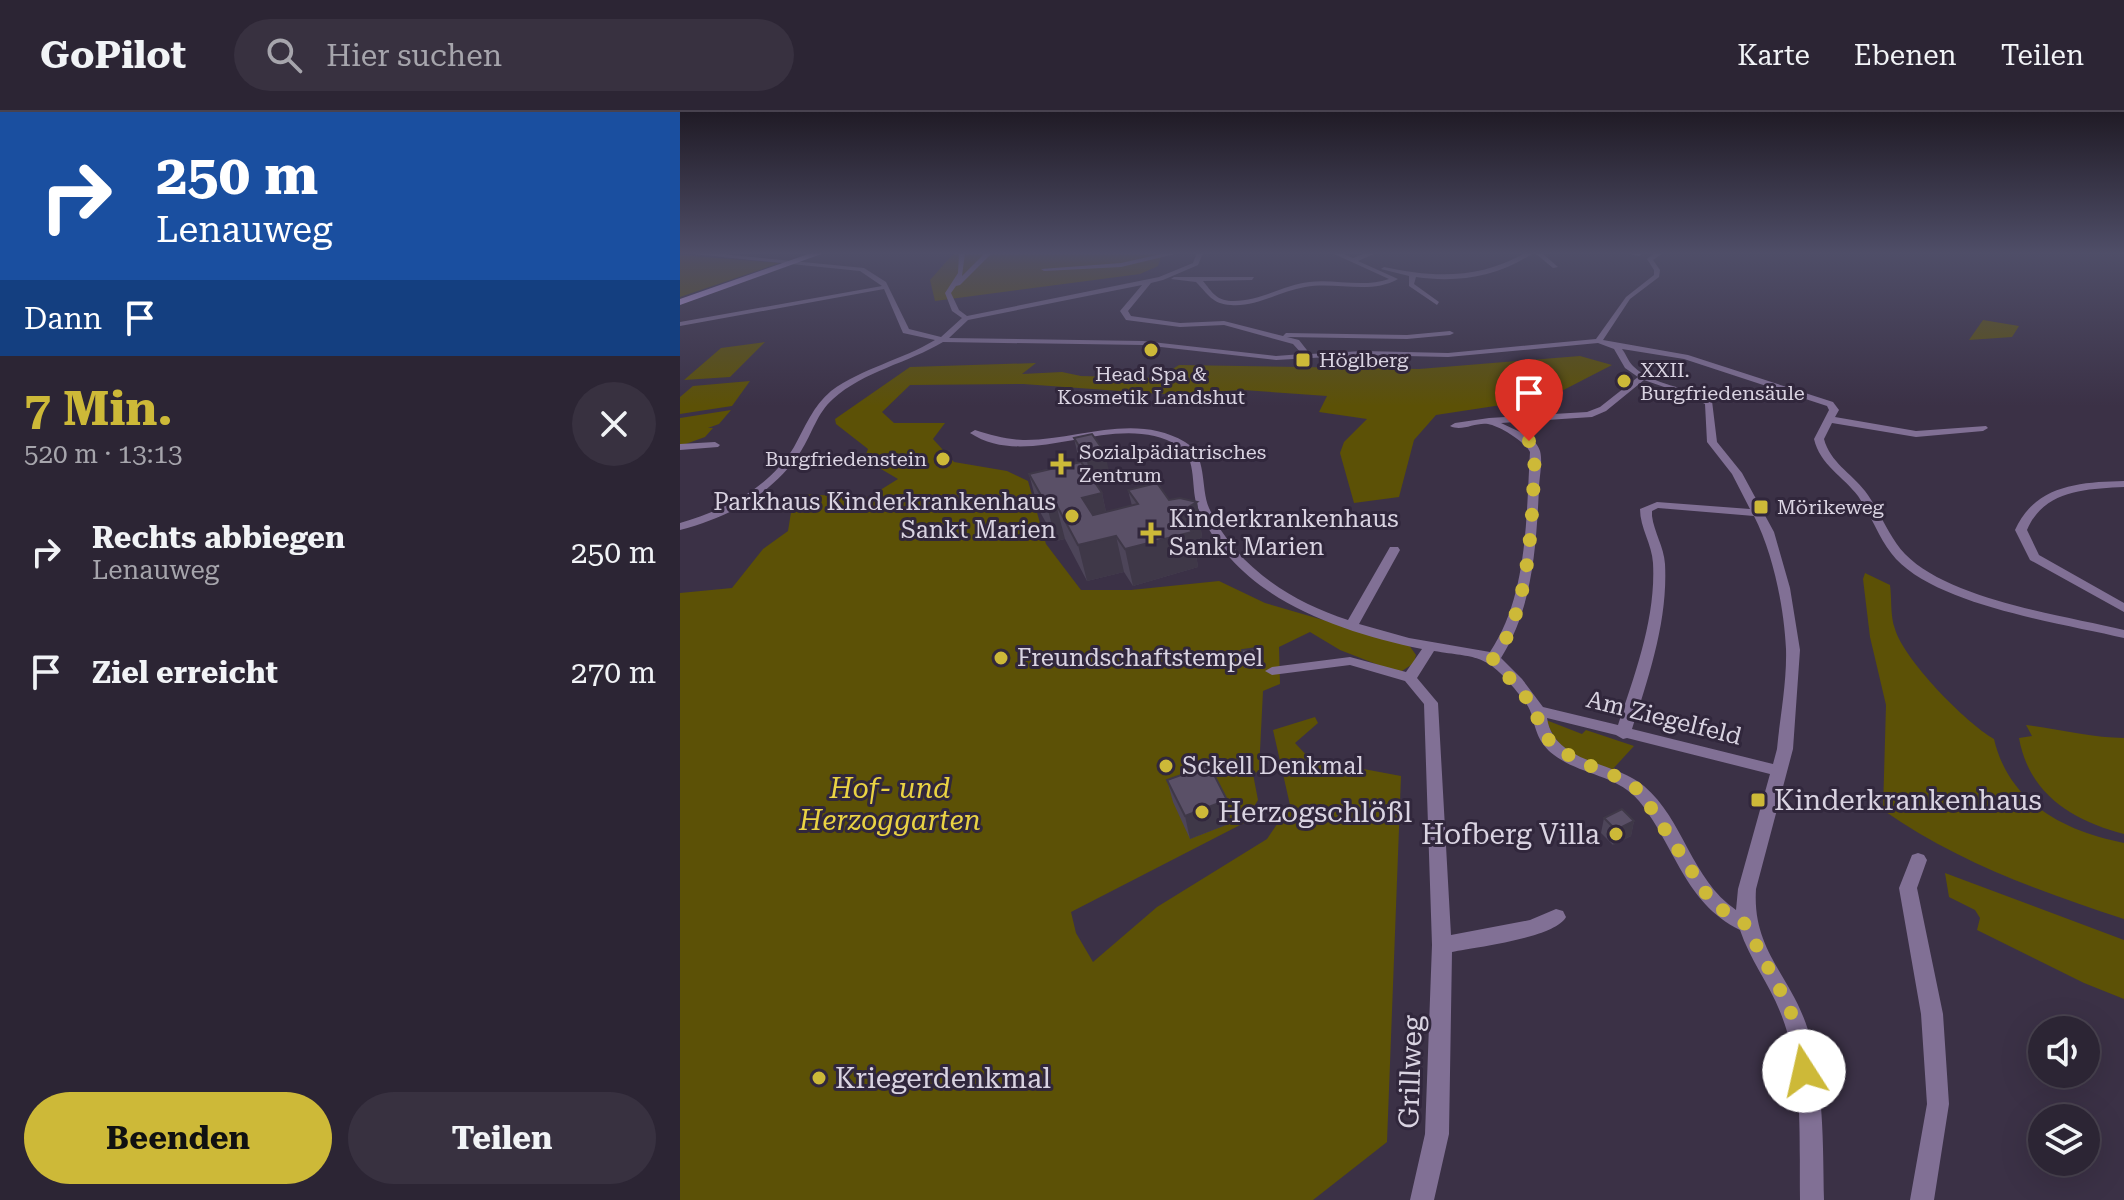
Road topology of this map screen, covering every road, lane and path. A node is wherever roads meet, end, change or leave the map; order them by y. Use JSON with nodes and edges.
{"nodes":[{"id":1,"x":793,"y":304,"type":"edge"},
{"id":2,"x":894,"y":304,"type":"edge"},
{"id":3,"x":952,"y":304,"type":"edge"},
{"id":4,"x":1038,"y":304,"type":"edge"},
{"id":5,"x":1130,"y":304,"type":"edge"},
{"id":6,"x":1624,"y":304,"type":"edge"},
{"id":7,"x":966,"y":318,"type":"junction"},
{"id":8,"x":680,"y":324,"type":"edge"},
{"id":9,"x":1450,"y":333,"type":"dead end"},
{"id":10,"x":1274,"y":335,"type":"junction"},
{"id":11,"x":943,"y":340,"type":"junction"},
{"id":12,"x":1598,"y":341,"type":"junction"},
{"id":13,"x":1614,"y":345,"type":"junction"},
{"id":14,"x":1309,"y":357,"type":"junction"},
{"id":15,"x":1643,"y":377,"type":"junction"},
{"id":16,"x":1828,"y":419,"type":"junction"},
{"id":17,"x":1489,"y":421,"type":"junction"},
{"id":18,"x":1455,"y":426,"type":"dead end"},
{"id":19,"x":1983,"y":428,"type":"dead end"},
{"id":20,"x":975,"y":433,"type":"dead end"},
{"id":21,"x":715,"y":445,"type":"dead end"},
{"id":22,"x":680,"y":447,"type":"edge"},
{"id":23,"x":2124,"y":484,"type":"edge"},
{"id":24,"x":1759,"y":513,"type":"junction"},
{"id":25,"x":680,"y":527,"type":"edge"},
{"id":26,"x":1394,"y":550,"type":"dead end"},
{"id":27,"x":2124,"y":608,"type":"edge"},
{"id":28,"x":1352,"y":624,"type":"junction"},
{"id":29,"x":2124,"y":634,"type":"edge"},
{"id":30,"x":1430,"y":647,"type":"junction"},
{"id":31,"x":1493,"y":659,"type":"junction"},
{"id":32,"x":1272,"y":671,"type":"dead end"},
{"id":33,"x":1410,"y":678,"type":"junction"},
{"id":34,"x":1537,"y":710,"type":"junction"},
{"id":35,"x":1623,"y":734,"type":"junction"},
{"id":36,"x":1779,"y":771,"type":"junction"},
{"id":37,"x":1918,"y":860,"type":"dead end"},
{"id":38,"x":1556,"y":917,"type":"dead end"},
{"id":39,"x":1745,"y":924,"type":"junction"},
{"id":40,"x":1442,"y":945,"type":"junction"},
{"id":41,"x":1422,"y":1200,"type":"edge"},
{"id":42,"x":1812,"y":1200,"type":"edge"},
{"id":43,"x":1922,"y":1200,"type":"edge"}],
"edges":[{"from":1,"to":8,"type":"street"},
{"from":2,"to":11,"type":"street"},
{"from":3,"to":7,"type":"street"},
{"from":4,"to":7,"type":"street"},
{"from":5,"to":10,"type":"street"},
{"from":6,"to":12,"type":"street"},
{"from":7,"to":11,"type":"street"},
{"from":9,"to":10,"type":"street"},
{"from":10,"to":14,"type":"street"},
{"from":11,"to":14,"type":"street"},
{"from":11,"to":25,"type":"street"},
{"from":12,"to":13,"type":"street"},
{"from":12,"to":14,"type":"street"},
{"from":13,"to":15,"type":"street"},
{"from":13,"to":16,"type":"street"},
{"from":15,"to":17,"type":"street"},
{"from":15,"to":24,"type":"street"},
{"from":16,"to":19,"type":"street"},
{"from":16,"to":29,"type":"street"},
{"from":17,"to":18,"type":"street"},
{"from":17,"to":31,"type":"street"},
{"from":20,"to":28,"type":"street"},
{"from":21,"to":22,"type":"street"},
{"from":23,"to":27,"type":"street"},
{"from":24,"to":35,"type":"street"},
{"from":24,"to":36,"type":"street"},
{"from":26,"to":28,"type":"street"},
{"from":28,"to":30,"type":"street"},
{"from":30,"to":31,"type":"street"},
{"from":30,"to":33,"type":"street"},
{"from":31,"to":34,"type":"street"},
{"from":32,"to":33,"type":"street"},
{"from":33,"to":40,"type":"street","name":"Grillweg"},
{"from":34,"to":35,"type":"street","name":"Am Ziegelfeld"},
{"from":34,"to":39,"type":"street"},
{"from":35,"to":36,"type":"street","name":"Am Ziegelfeld"},
{"from":36,"to":39,"type":"street"},
{"from":37,"to":43,"type":"street"},
{"from":38,"to":40,"type":"street"},
{"from":39,"to":42,"type":"street"},
{"from":40,"to":41,"type":"street","name":"Grillweg"}]}
